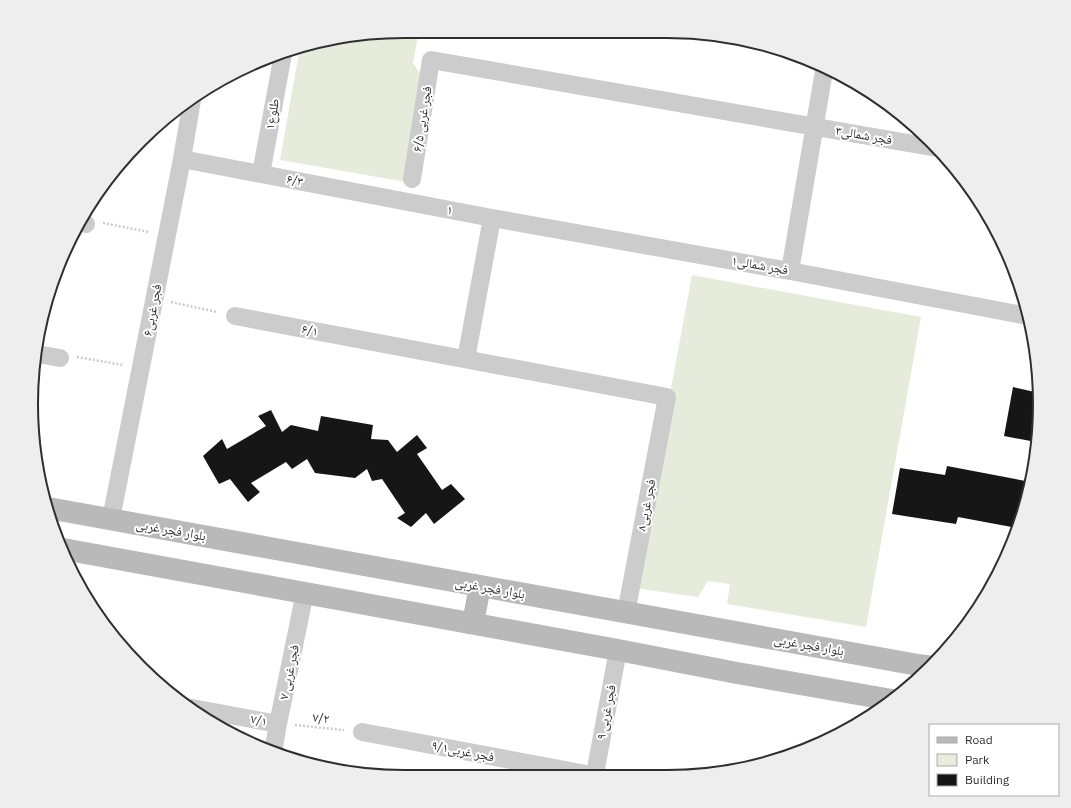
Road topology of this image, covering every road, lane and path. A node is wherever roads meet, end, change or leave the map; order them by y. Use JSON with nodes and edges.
{"nodes":[{"id":1,"x":282,"y":59,"type":"edge"},
{"id":2,"x":431,"y":60,"type":"joint"},
{"id":3,"x":824,"y":74,"type":"edge"},
{"id":4,"x":191,"y":107,"type":"edge"},
{"id":5,"x":815,"y":127,"type":"junction"},
{"id":6,"x":927,"y":146,"type":"edge"},
{"id":7,"x":182,"y":159,"type":"junction"},
{"id":8,"x":261,"y":174,"type":"junction"},
{"id":9,"x":412,"y":179,"type":"dead end"},
{"id":10,"x":409,"y":202,"type":"joint"},
{"id":11,"x":492,"y":218,"type":"junction"},
{"id":12,"x":87,"y":221,"type":"edge"},
{"id":13,"x":167,"y":235,"type":"junction"},
{"id":14,"x":790,"y":271,"type":"junction"},
{"id":15,"x":155,"y":299,"type":"junction"},
{"id":16,"x":1022,"y":315,"type":"edge"},
{"id":17,"x":236,"y":316,"type":"joint"},
{"id":18,"x":41,"y":355,"type":"edge"},
{"id":19,"x":60,"y":358,"type":"joint"},
{"id":20,"x":466,"y":359,"type":"junction"},
{"id":21,"x":141,"y":368,"type":"junction"},
{"id":22,"x":667,"y":397,"type":"joint"},
{"id":23,"x":53,"y":509,"type":"edge"},
{"id":24,"x":111,"y":520,"type":"junction"},
{"id":25,"x":69,"y":550,"type":"edge"},
{"id":26,"x":480,"y":586,"type":"junction"},
{"id":27,"x":305,"y":592,"type":"junction"},
{"id":28,"x":626,"y":613,"type":"junction"},
{"id":29,"x":473,"y":623,"type":"junction"},
{"id":30,"x":618,"y":650,"type":"junction"},
{"id":31,"x":920,"y":668,"type":"edge"},
{"id":32,"x":884,"y":699,"type":"edge"},
{"id":33,"x":205,"y":710,"type":"edge"},
{"id":34,"x":278,"y":724,"type":"junction"},
{"id":35,"x":362,"y":732,"type":"joint"},
{"id":36,"x":274,"y":746,"type":"edge"},
{"id":37,"x":565,"y":770,"type":"edge"},
{"id":38,"x":596,"y":770,"type":"edge"}],
"edges":[{"from":1,"to":8,"type":"street","name":"طلوع۱"},
{"from":2,"to":5,"type":"street","name":"فجر شمالی۳"},
{"from":2,"to":9,"type":"street","name":"۶/۵ فجر غربی"},
{"from":3,"to":5,"type":"street"},
{"from":4,"to":7,"type":"street","name":"فجر غربی۶"},
{"from":5,"to":6,"type":"street","name":"فجر شمالی۳"},
{"from":5,"to":14,"type":"street"},
{"from":7,"to":8,"type":"street","name":"۶/۳"},
{"from":7,"to":13,"type":"street","name":"فجر غربی۶"},
{"from":8,"to":10,"type":"street","name":"۶/۳"},
{"from":10,"to":11,"type":"street","name":"۱"},
{"from":11,"to":14,"type":"street","name":"فجر شمالی۱"},
{"from":11,"to":20,"type":"street"},
{"from":12,"to":13,"type":"path"},
{"from":13,"to":15,"type":"street","name":"فجر غربی۶"},
{"from":14,"to":16,"type":"street","name":"فجر شمالی۱"},
{"from":15,"to":17,"type":"path"},
{"from":15,"to":21,"type":"street","name":"فجر غربی۶"},
{"from":17,"to":20,"type":"street","name":"۶/۱"},
{"from":18,"to":19,"type":"street"},
{"from":19,"to":21,"type":"path"},
{"from":20,"to":22,"type":"street","name":"۶/۱"},
{"from":21,"to":24,"type":"street","name":"فجر غربی۶"},
{"from":22,"to":28,"type":"street","name":"فجر غربی۸"},
{"from":23,"to":24,"type":"main road","name":"بلوار فجر غربی"},
{"from":24,"to":26,"type":"main road","name":"بلوار فجر غربی"},
{"from":25,"to":27,"type":"main road"},
{"from":26,"to":28,"type":"main road","name":"بلوار فجر غربی"},
{"from":26,"to":29,"type":"main road"},
{"from":27,"to":29,"type":"main road"},
{"from":27,"to":34,"type":"street","name":"۷ فجر غربی"},
{"from":28,"to":31,"type":"main road","name":"بلوار فجر غربی"},
{"from":29,"to":30,"type":"main road"},
{"from":30,"to":32,"type":"main road"},
{"from":30,"to":38,"type":"street","name":"۹ فجر غربی"},
{"from":33,"to":34,"type":"street","name":"۷/۱"},
{"from":34,"to":35,"type":"path","name":"۷/۲"},
{"from":34,"to":36,"type":"street","name":"۷ فجر غربی"},
{"from":35,"to":37,"type":"street","name":"فجر غربی۹/۱"}]}
